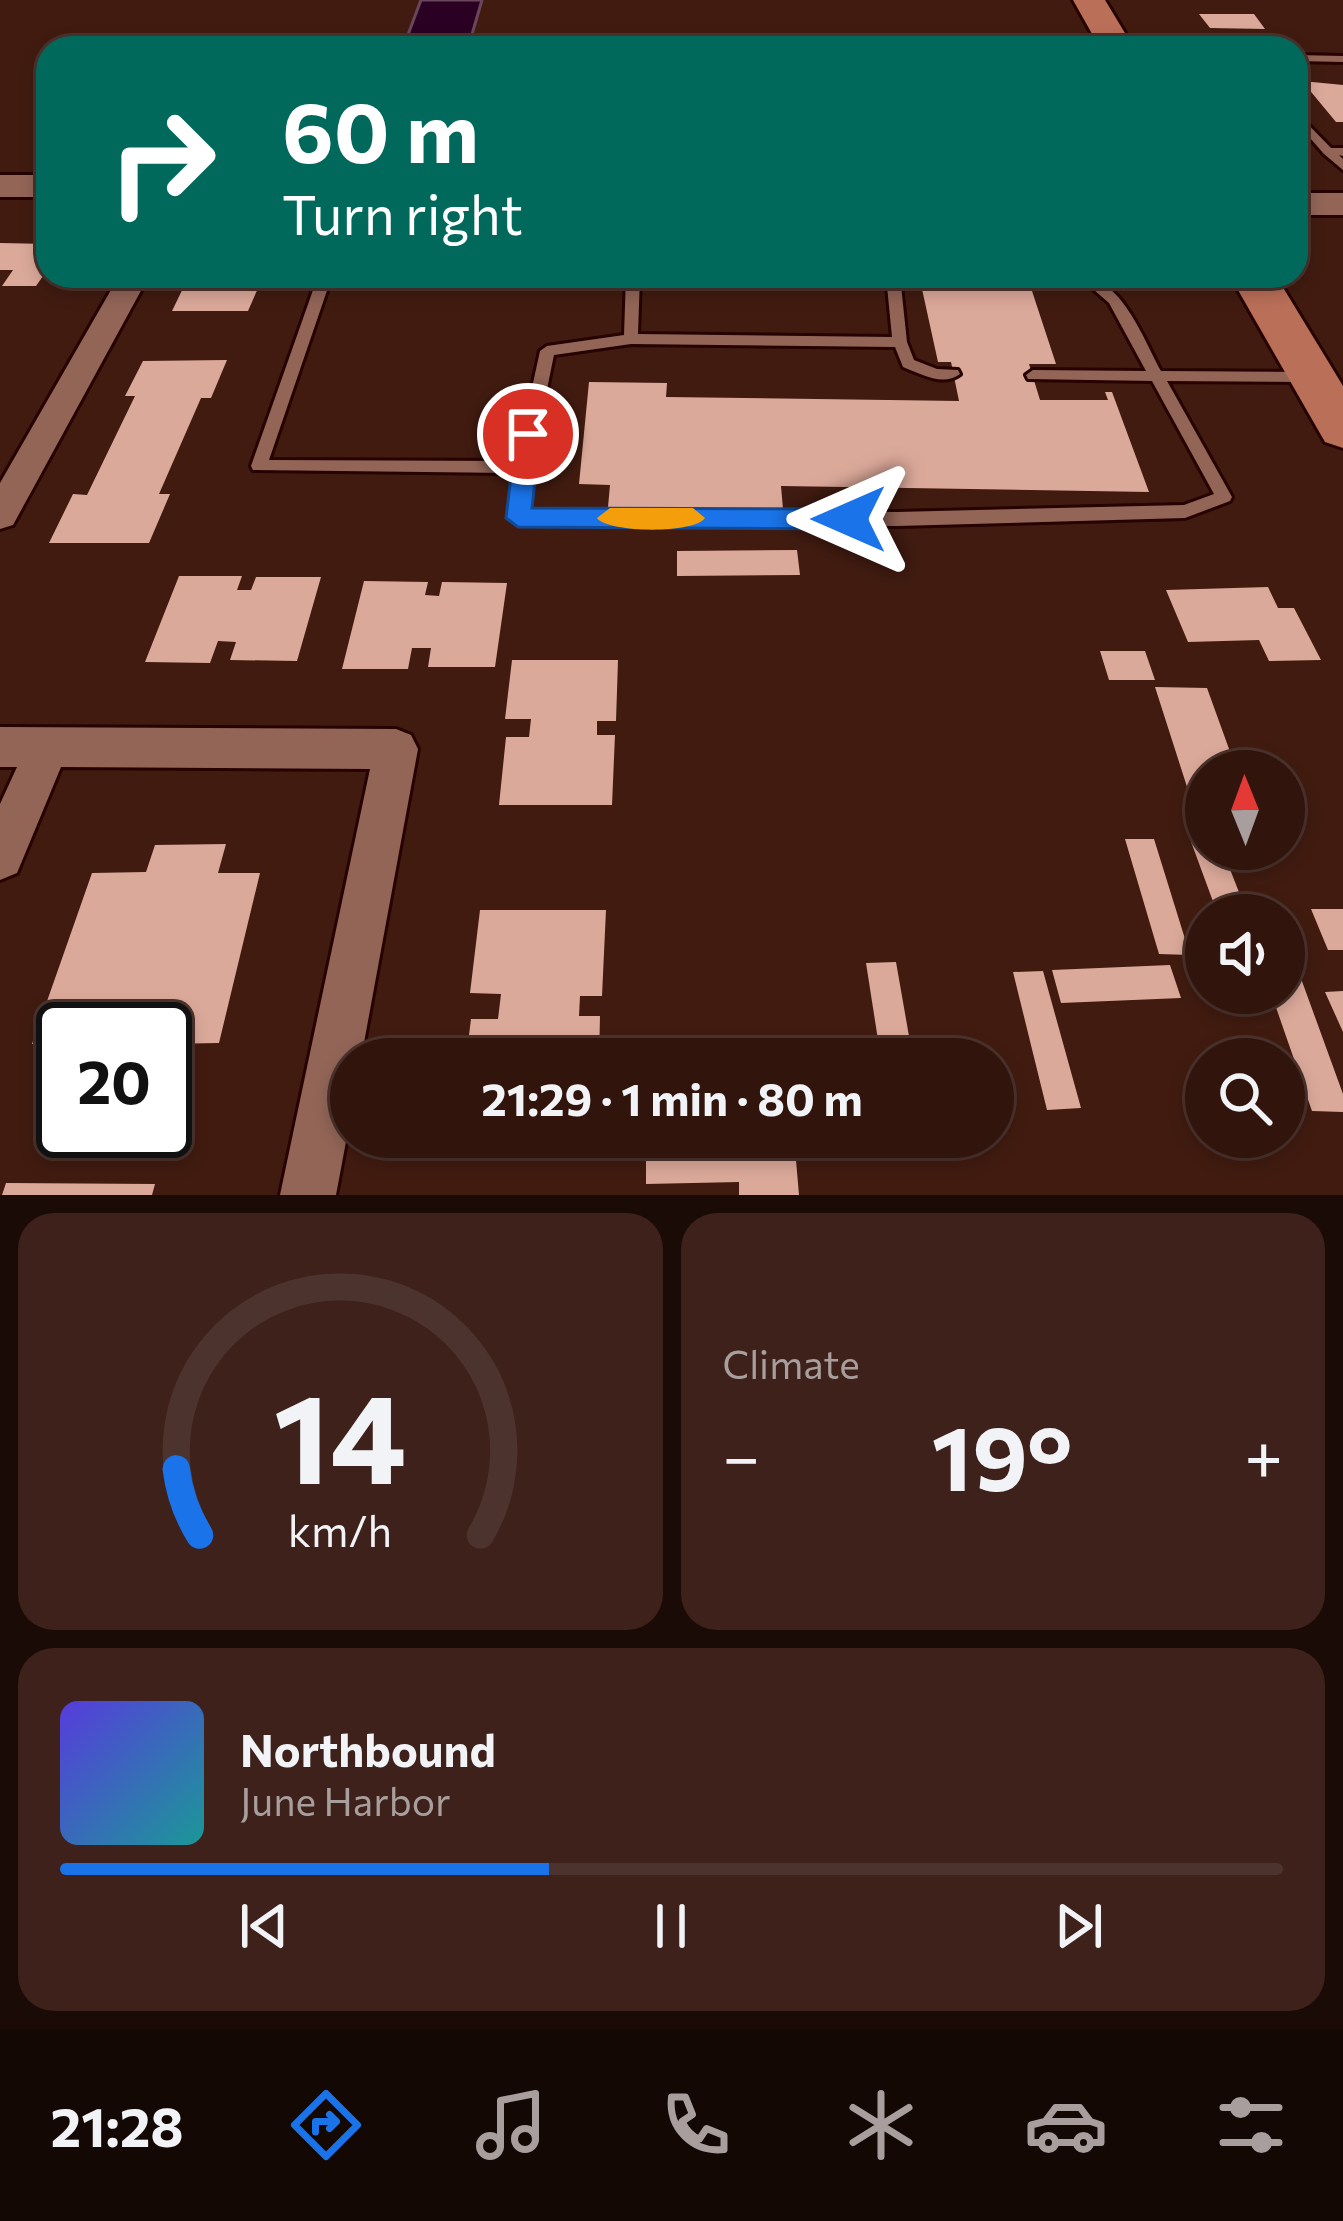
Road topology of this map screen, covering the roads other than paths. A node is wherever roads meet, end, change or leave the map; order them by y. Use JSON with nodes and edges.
{"nodes":[{"id":1,"x":1089,"y":0,"type":"edge"},
{"id":2,"x":1110,"y":36,"type":"edge"},
{"id":3,"x":1308,"y":58,"type":"edge"},
{"id":4,"x":1343,"y":59,"type":"edge"},
{"id":5,"x":1308,"y":126,"type":"edge"},
{"id":6,"x":1336,"y":152,"type":"edge"},
{"id":7,"x":1343,"y":166,"type":"edge"},
{"id":8,"x":0,"y":186,"type":"edge"},
{"id":9,"x":36,"y":186,"type":"edge"},
{"id":10,"x":1308,"y":204,"type":"edge"},
{"id":11,"x":1343,"y":204,"type":"edge"},
{"id":12,"x":127,"y":288,"type":"edge"},
{"id":13,"x":321,"y":288,"type":"edge"},
{"id":14,"x":633,"y":288,"type":"edge"},
{"id":15,"x":894,"y":288,"type":"edge"},
{"id":16,"x":1100,"y":288,"type":"edge"},
{"id":17,"x":1260,"y":288,"type":"edge"},
{"id":18,"x":631,"y":338,"type":"junction"},
{"id":19,"x":900,"y":343,"type":"junction"},
{"id":20,"x":953,"y":374,"type":"dead end"},
{"id":21,"x":1160,"y":375,"type":"junction"},
{"id":22,"x":1033,"y":376,"type":"dead end"},
{"id":23,"x":1312,"y":376,"type":"junction"},
{"id":24,"x":1343,"y":429,"type":"edge"},
{"id":25,"x":523,"y":467,"type":"junction"},
{"id":26,"x":0,"y":515,"type":"edge"},
{"id":27,"x":0,"y":747,"type":"edge"},
{"id":28,"x":47,"y":749,"type":"junction"},
{"id":29,"x":0,"y":857,"type":"edge"},
{"id":30,"x":308,"y":1195,"type":"edge"}],
"edges":[{"from":1,"to":2,"type":"main road"},
{"from":3,"to":4,"type":"lane"},
{"from":5,"to":6,"type":"lane"},
{"from":6,"to":7,"type":"lane"},
{"from":8,"to":9,"type":"main road"},
{"from":10,"to":11,"type":"main road"},
{"from":12,"to":26,"type":"street"},
{"from":13,"to":25,"type":"lane"},
{"from":14,"to":18,"type":"lane"},
{"from":15,"to":19,"type":"lane"},
{"from":16,"to":21,"type":"lane"},
{"from":17,"to":23,"type":"main road"},
{"from":18,"to":19,"type":"lane"},
{"from":18,"to":25,"type":"lane"},
{"from":19,"to":20,"type":"lane"},
{"from":21,"to":22,"type":"lane"},
{"from":21,"to":23,"type":"lane"},
{"from":21,"to":25,"type":"lane"},
{"from":23,"to":24,"type":"main road"},
{"from":27,"to":28,"type":"street"},
{"from":28,"to":29,"type":"street"},
{"from":28,"to":30,"type":"street"}]}
